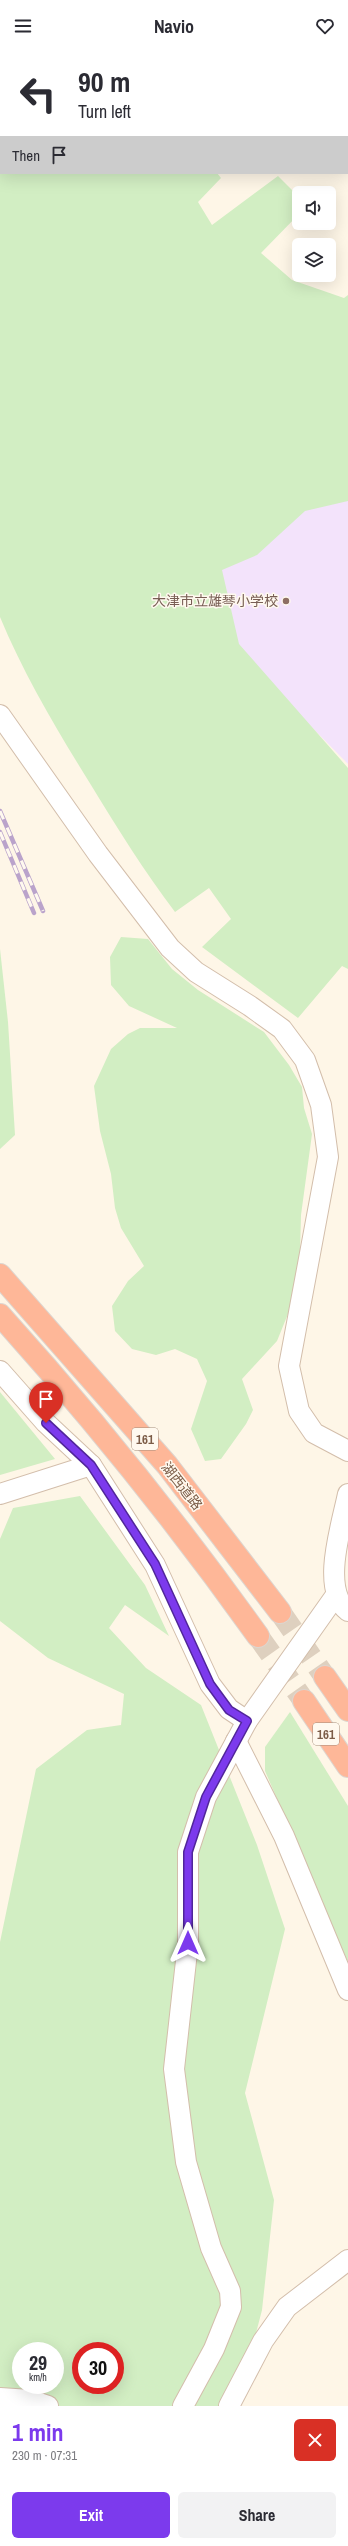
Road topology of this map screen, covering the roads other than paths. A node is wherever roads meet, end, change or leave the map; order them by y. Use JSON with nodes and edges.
{"nodes":[{"id":1,"x":0,"y":715,"type":"edge"},
{"id":2,"x":0,"y":1265,"type":"edge"},
{"id":3,"x":0,"y":1275,"type":"edge"},
{"id":4,"x":0,"y":1315,"type":"edge"},
{"id":5,"x":44,"y":1322,"type":"junction"},
{"id":6,"x":0,"y":1327,"type":"edge"},
{"id":7,"x":0,"y":1371,"type":"edge"},
{"id":8,"x":61,"y":1386,"type":"junction"},
{"id":9,"x":348,"y":1451,"type":"edge"},
{"id":10,"x":91,"y":1465,"type":"junction"},
{"id":11,"x":0,"y":1494,"type":"edge"},
{"id":12,"x":348,"y":1494,"type":"edge"},
{"id":13,"x":336,"y":1595,"type":"junction"},
{"id":14,"x":348,"y":1611,"type":"edge"},
{"id":15,"x":280,"y":1612,"type":"tunnel mouth"},
{"id":16,"x":258,"y":1636,"type":"tunnel mouth"},
{"id":17,"x":325,"y":1677,"type":"tunnel mouth"},
{"id":18,"x":304,"y":1701,"type":"tunnel mouth"},
{"id":19,"x":348,"y":1710,"type":"edge"},
{"id":20,"x":247,"y":1721,"type":"junction"},
{"id":21,"x":236,"y":1741,"type":"junction"},
{"id":22,"x":348,"y":1766,"type":"edge"},
{"id":23,"x":348,"y":1990,"type":"edge"},
{"id":24,"x":348,"y":2260,"type":"edge"},
{"id":25,"x":0,"y":2398,"type":"edge"},
{"id":26,"x":32,"y":2404,"type":"edge"},
{"id":27,"x":183,"y":2406,"type":"edge"},
{"id":28,"x":229,"y":2406,"type":"edge"}],
"edges":[{"from":1,"to":9,"type":"street"},
{"from":2,"to":5,"type":"highway"},
{"from":3,"to":5,"type":"highway","name":"湖西道路","number":"161"},
{"from":4,"to":8,"type":"highway","name":"湖西道路","number":"161"},
{"from":5,"to":15,"type":"highway","name":"湖西道路","number":"161"},
{"from":6,"to":8,"type":"highway"},
{"from":7,"to":10,"type":"street"},
{"from":8,"to":16,"type":"highway","name":"湖西道路","number":"161"},
{"from":10,"to":11,"type":"street"},
{"from":10,"to":20,"type":"street"},
{"from":12,"to":13,"type":"street"},
{"from":13,"to":14,"type":"street"},
{"from":13,"to":20,"type":"street"},
{"from":17,"to":19,"type":"highway","number":"161"},
{"from":18,"to":22,"type":"highway","number":"161"},
{"from":20,"to":21,"type":"street"},
{"from":21,"to":23,"type":"street"},
{"from":21,"to":27,"type":"street"},
{"from":24,"to":28,"type":"street"},
{"from":25,"to":26,"type":"street"}]}
